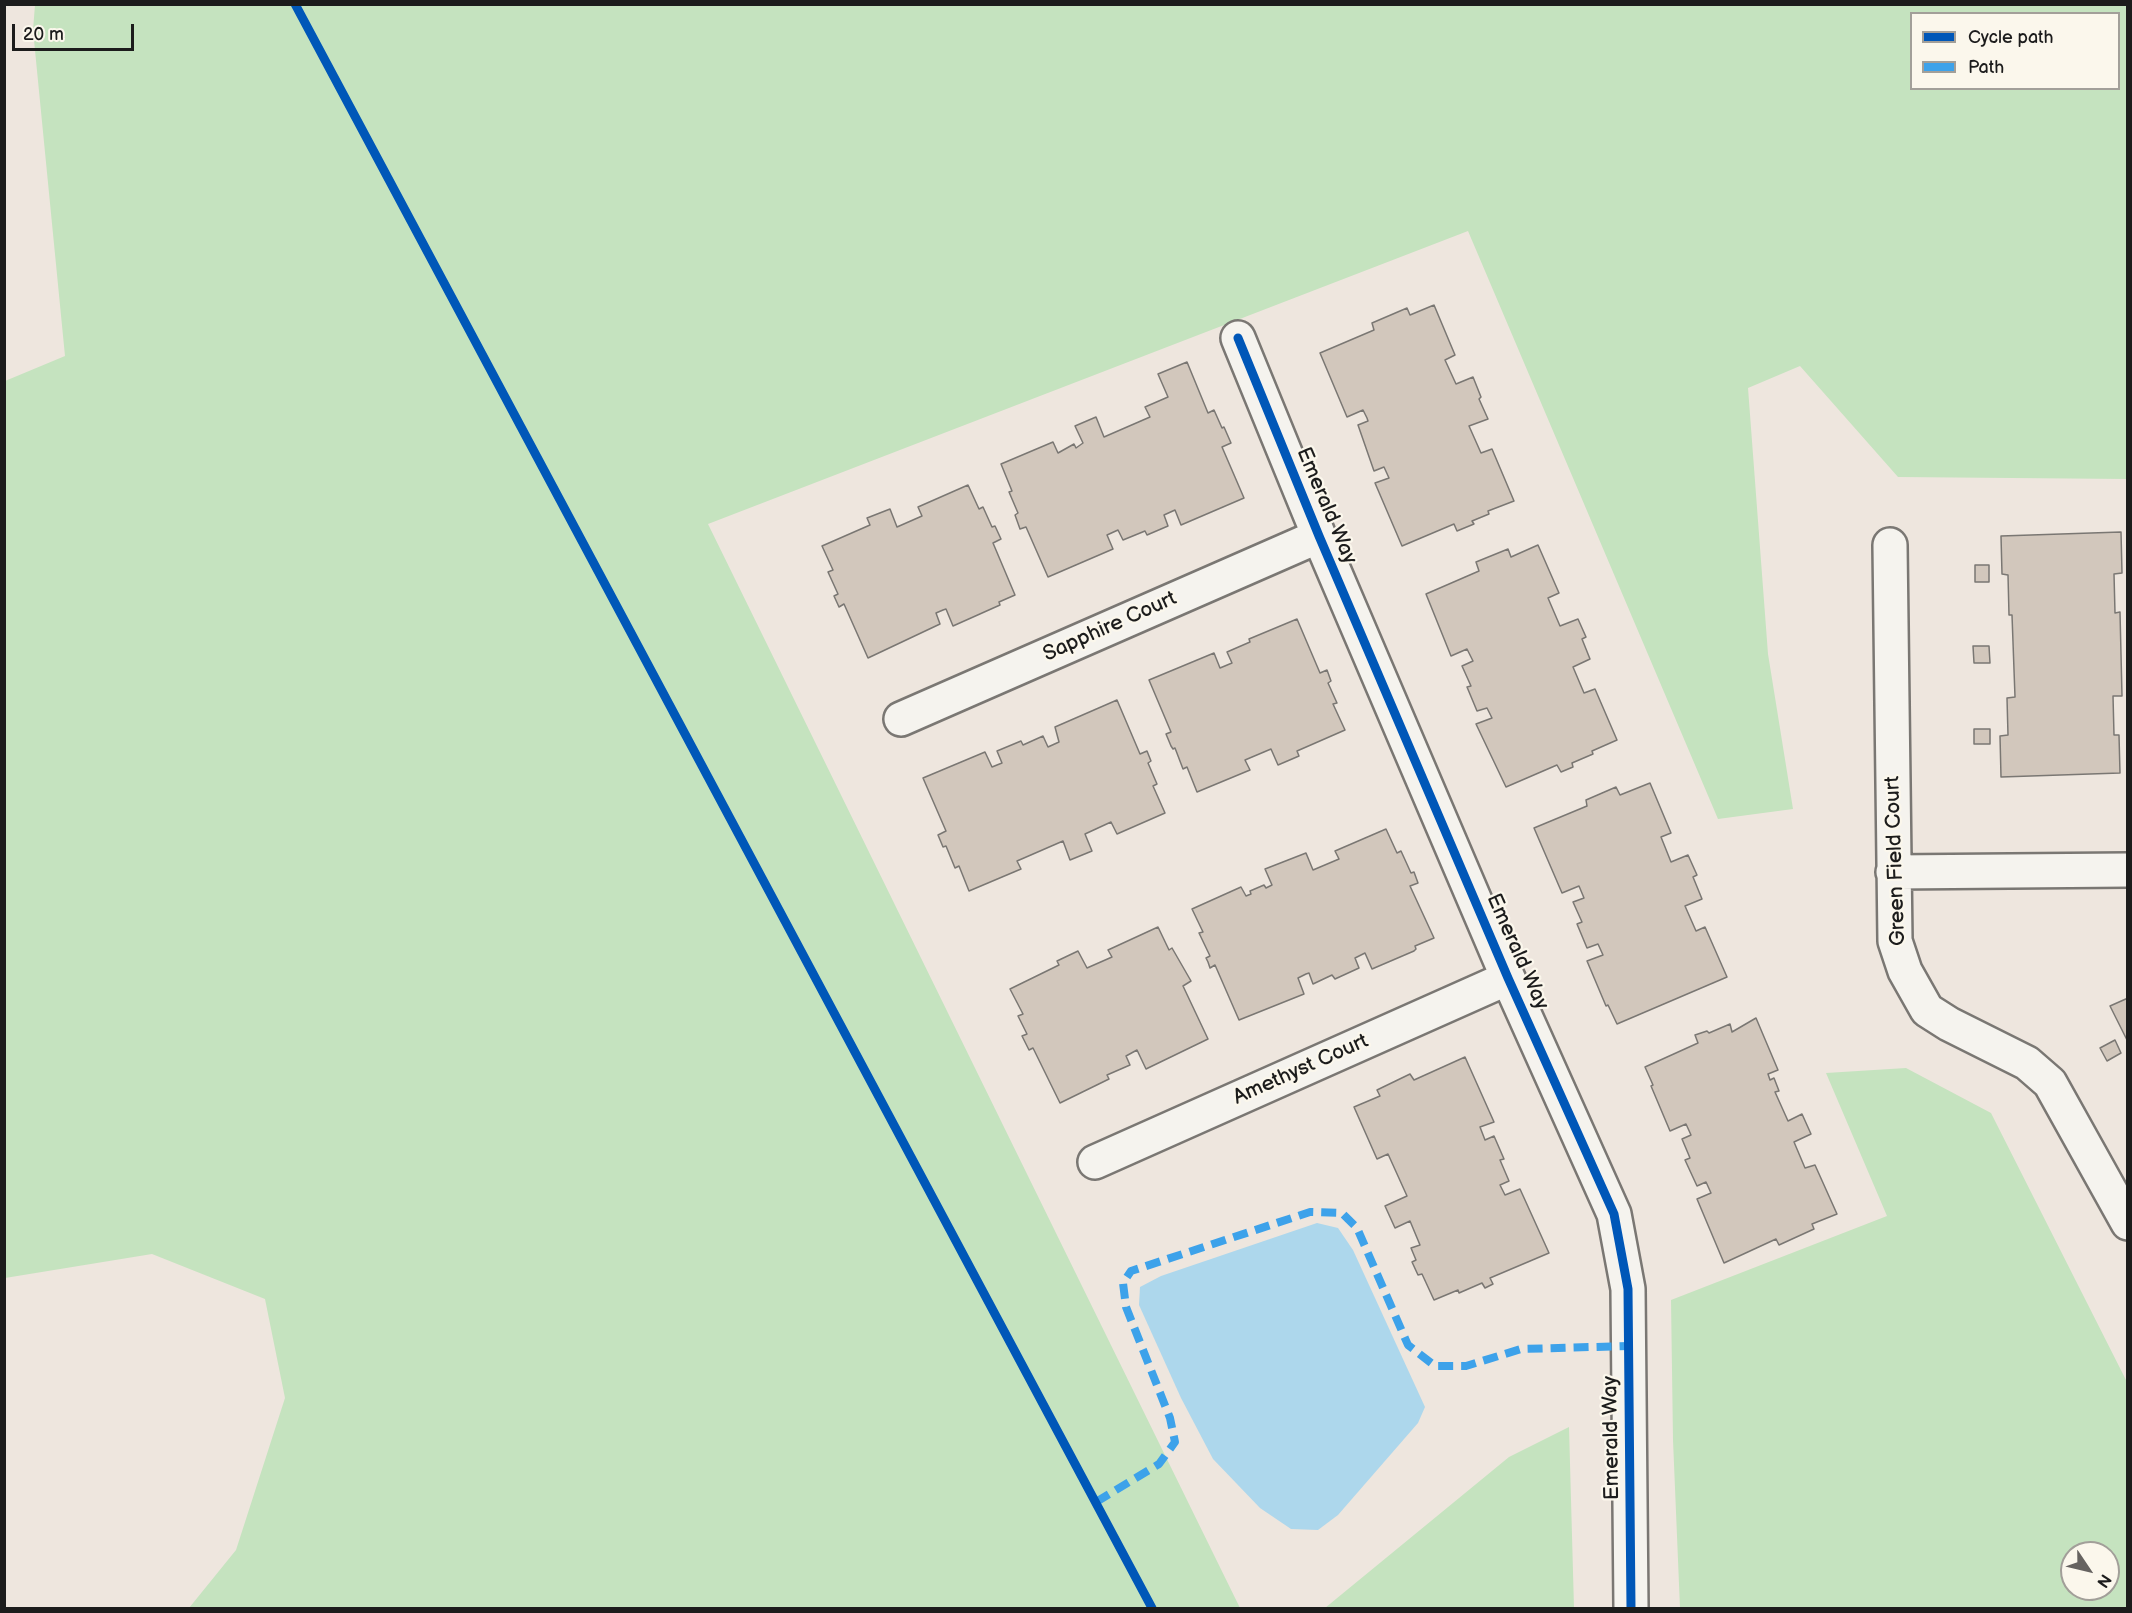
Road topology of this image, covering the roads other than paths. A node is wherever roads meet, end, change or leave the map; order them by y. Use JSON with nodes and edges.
{"nodes":[{"id":1,"x":1238,"y":338,"type":"dead end"},
{"id":2,"x":1319,"y":536,"type":"junction"},
{"id":3,"x":1890,"y":545,"type":"dead end"},
{"id":4,"x":901,"y":719,"type":"dead end"},
{"id":5,"x":2127,"y":870,"type":"edge"},
{"id":6,"x":1893,"y":872,"type":"junction"},
{"id":7,"x":1508,"y":978,"type":"junction"},
{"id":8,"x":1095,"y":1162,"type":"dead end"},
{"id":9,"x":2127,"y":1223,"type":"edge"},
{"id":10,"x":1631,"y":1608,"type":"edge"}],
"edges":[{"from":1,"to":2,"type":"street","name":"Emerald Way"},
{"from":2,"to":4,"type":"street","name":"Sapphire Court"},
{"from":2,"to":7,"type":"street","name":"Emerald Way"},
{"from":3,"to":6,"type":"street","name":"Green Field Court"},
{"from":5,"to":6,"type":"street"},
{"from":6,"to":9,"type":"street","name":"Green Field Court"},
{"from":7,"to":8,"type":"street","name":"Amethyst Court"},
{"from":7,"to":10,"type":"street","name":"Emerald Way"}]}
